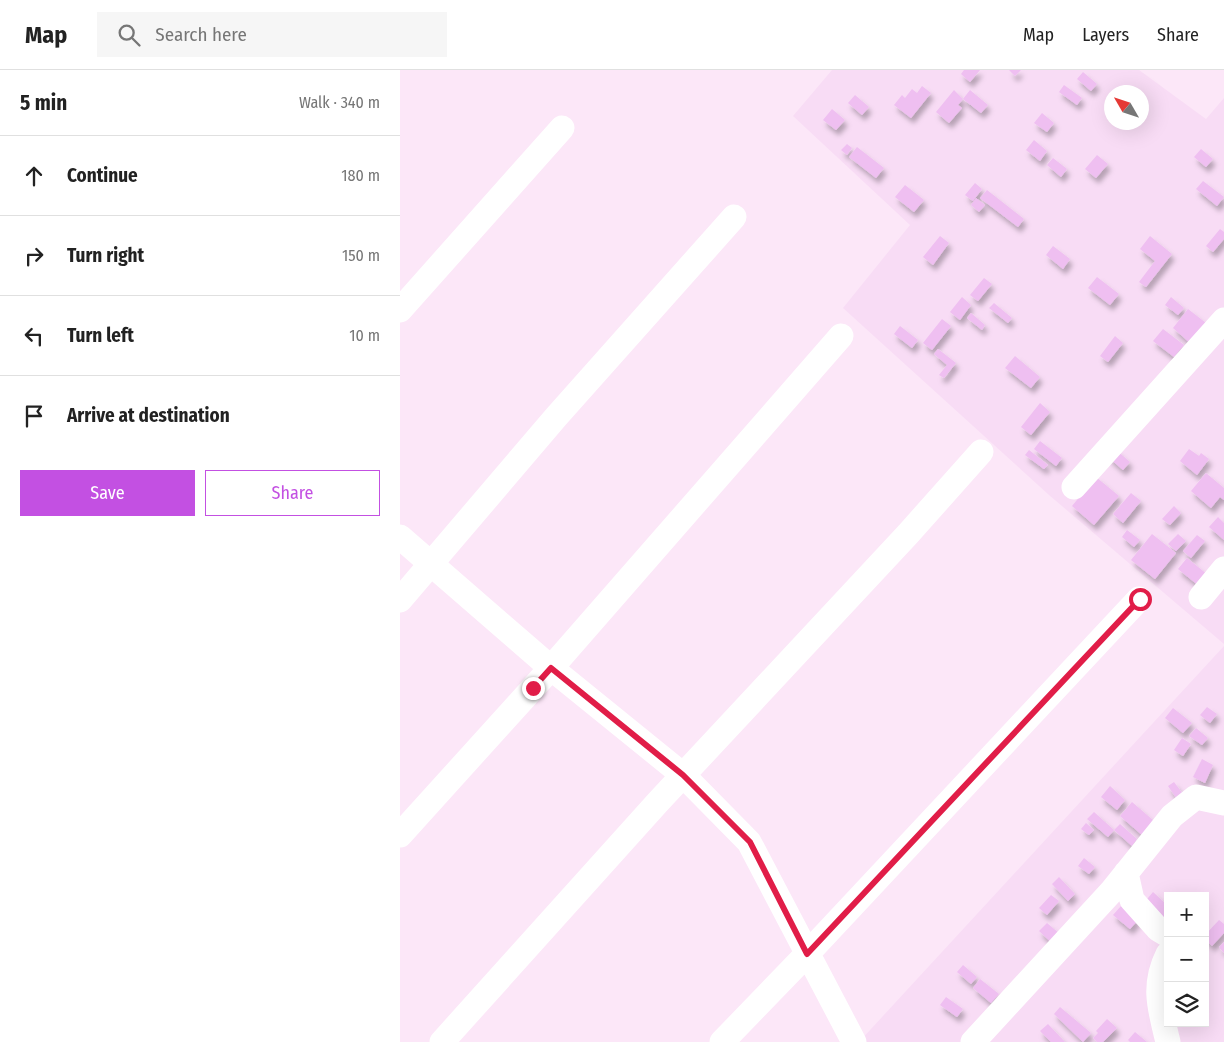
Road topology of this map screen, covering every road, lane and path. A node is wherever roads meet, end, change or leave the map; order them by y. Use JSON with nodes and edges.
{"nodes":[{"id":1,"x":562,"y":128,"type":"dead end"},
{"id":2,"x":734,"y":216,"type":"dead end"},
{"id":3,"x":400,"y":310,"type":"edge"},
{"id":4,"x":1224,"y":320,"type":"edge"},
{"id":5,"x":841,"y":336,"type":"dead end"},
{"id":6,"x":981,"y":452,"type":"dead end"},
{"id":7,"x":1074,"y":487,"type":"dead end"},
{"id":8,"x":400,"y":537,"type":"edge"},
{"id":9,"x":431,"y":565,"type":"junction"},
{"id":10,"x":1224,"y":569,"type":"edge"},
{"id":11,"x":1201,"y":597,"type":"dead end"},
{"id":12,"x":1140,"y":599,"type":"dead end"},
{"id":13,"x":400,"y":600,"type":"edge"},
{"id":14,"x":551,"y":668,"type":"junction"},
{"id":15,"x":683,"y":775,"type":"junction"},
{"id":16,"x":1224,"y":803,"type":"edge"},
{"id":17,"x":400,"y":835,"type":"edge"},
{"id":18,"x":1126,"y":872,"type":"junction"},
{"id":19,"x":1164,"y":933,"type":"edge"},
{"id":20,"x":807,"y":954,"type":"junction"},
{"id":21,"x":1164,"y":962,"type":"edge"},
{"id":22,"x":442,"y":1042,"type":"edge"},
{"id":23,"x":722,"y":1042,"type":"edge"},
{"id":24,"x":854,"y":1042,"type":"edge"},
{"id":25,"x":973,"y":1042,"type":"edge"},
{"id":26,"x":1168,"y":1042,"type":"edge"}],
"edges":[{"from":1,"to":3,"type":"street"},
{"from":2,"to":9,"type":"street"},
{"from":4,"to":7,"type":"street"},
{"from":5,"to":14,"type":"street"},
{"from":6,"to":15,"type":"street"},
{"from":8,"to":9,"type":"street"},
{"from":9,"to":13,"type":"street"},
{"from":9,"to":14,"type":"street"},
{"from":10,"to":11,"type":"street"},
{"from":12,"to":20,"type":"street"},
{"from":14,"to":15,"type":"street"},
{"from":14,"to":17,"type":"street"},
{"from":15,"to":20,"type":"street"},
{"from":15,"to":22,"type":"street"},
{"from":16,"to":18,"type":"street"},
{"from":18,"to":19,"type":"street"},
{"from":18,"to":25,"type":"street"},
{"from":20,"to":23,"type":"street"},
{"from":20,"to":24,"type":"street"},
{"from":21,"to":26,"type":"street"}]}
